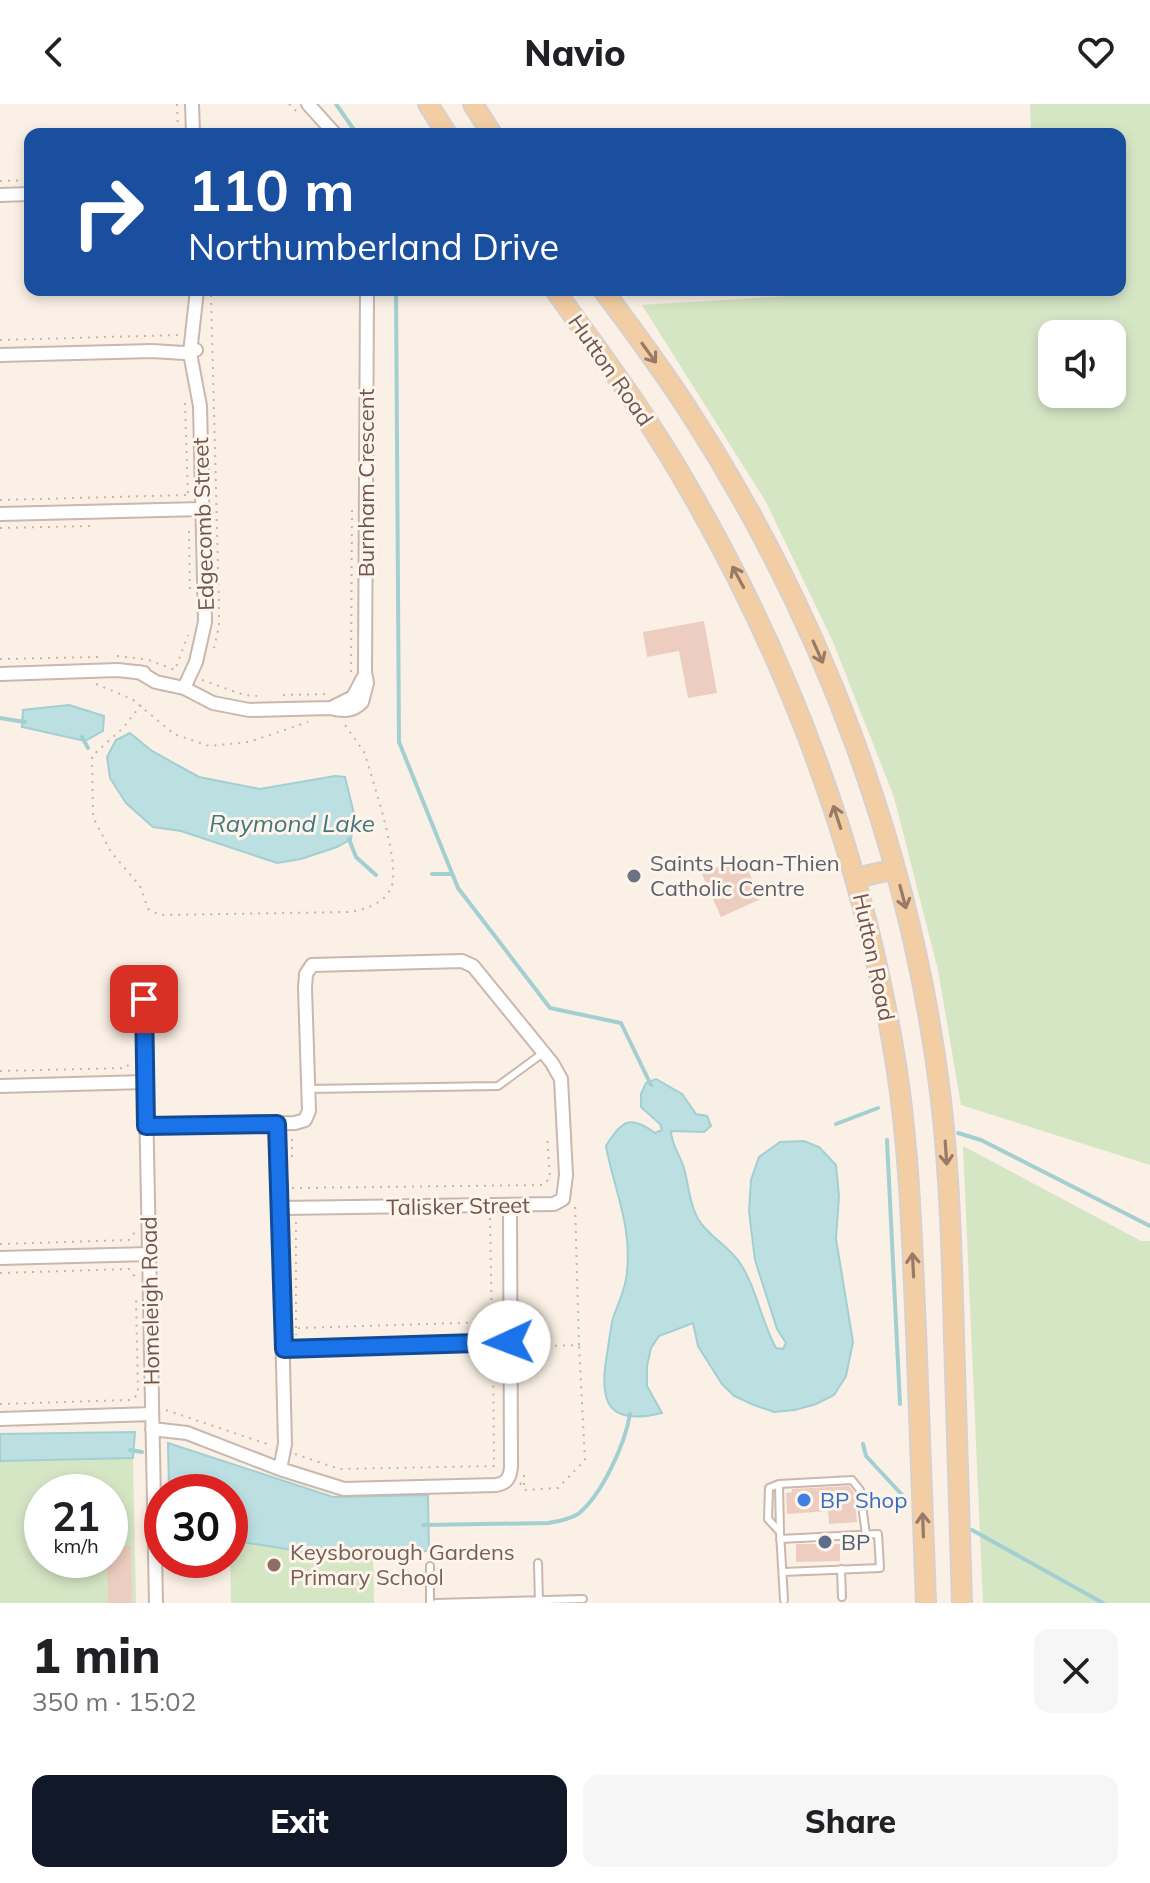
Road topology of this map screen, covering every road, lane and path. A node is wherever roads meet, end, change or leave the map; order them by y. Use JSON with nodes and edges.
{"nodes":[{"id":1,"x":177,"y":104,"type":"edge"},
{"id":2,"x":192,"y":104,"type":"edge"},
{"id":3,"x":308,"y":104,"type":"edge"},
{"id":4,"x":473,"y":104,"type":"edge"},
{"id":5,"x":430,"y":105,"type":"edge"},
{"id":6,"x":178,"y":128,"type":"edge"},
{"id":7,"x":193,"y":128,"type":"edge"},
{"id":8,"x":330,"y":128,"type":"edge"},
{"id":9,"x":443,"y":128,"type":"edge"},
{"id":10,"x":488,"y":128,"type":"edge"},
{"id":11,"x":24,"y":180,"type":"edge"},
{"id":12,"x":0,"y":181,"type":"edge"},
{"id":13,"x":24,"y":194,"type":"edge"},
{"id":14,"x":0,"y":195,"type":"edge"},
{"id":15,"x":182,"y":296,"type":"edge"},
{"id":16,"x":197,"y":296,"type":"edge"},
{"id":17,"x":210,"y":296,"type":"edge"},
{"id":18,"x":368,"y":296,"type":"edge"},
{"id":19,"x":559,"y":296,"type":"edge"},
{"id":20,"x":607,"y":296,"type":"edge"},
{"id":21,"x":183,"y":305,"type":"dead end"},
{"id":22,"x":0,"y":340,"type":"edge"},
{"id":23,"x":190,"y":348,"type":"junction"},
{"id":24,"x":0,"y":355,"type":"edge"},
{"id":25,"x":185,"y":393,"type":"dead end"},
{"id":26,"x":188,"y":495,"type":"junction"},
{"id":27,"x":0,"y":500,"type":"edge"},
{"id":28,"x":352,"y":501,"type":"dead end"},
{"id":29,"x":188,"y":509,"type":"junction"},
{"id":30,"x":202,"y":509,"type":"junction"},
{"id":31,"x":0,"y":514,"type":"edge"},
{"id":32,"x":191,"y":598,"type":"dead end"},
{"id":33,"x":189,"y":633,"type":"dead end"},
{"id":34,"x":212,"y":653,"type":"dead end"},
{"id":35,"x":0,"y":659,"type":"edge"},
{"id":36,"x":0,"y":674,"type":"edge"},
{"id":37,"x":351,"y":674,"type":"dead end"},
{"id":38,"x":202,"y":680,"type":"dead end"},
{"id":39,"x":91,"y":682,"type":"dead end"},
{"id":40,"x":185,"y":685,"type":"junction"},
{"id":41,"x":332,"y":693,"type":"dead end"},
{"id":42,"x":255,"y":696,"type":"dead end"},
{"id":43,"x":270,"y":696,"type":"dead end"},
{"id":44,"x":141,"y":705,"type":"junction"},
{"id":45,"x":332,"y":714,"type":"junction"},
{"id":46,"x":317,"y":722,"type":"dead end"},
{"id":47,"x":895,"y":869,"type":"junction"},
{"id":48,"x":856,"y":878,"type":"junction"},
{"id":49,"x":144,"y":999,"type":"dead end"},
{"id":50,"x":543,"y":1053,"type":"junction"},
{"id":51,"x":131,"y":1061,"type":"dead end"},
{"id":52,"x":0,"y":1071,"type":"edge"},
{"id":53,"x":146,"y":1082,"type":"junction"},
{"id":54,"x":0,"y":1086,"type":"edge"},
{"id":55,"x":308,"y":1089,"type":"junction"},
{"id":56,"x":277,"y":1124,"type":"junction"},
{"id":57,"x":146,"y":1126,"type":"junction"},
{"id":58,"x":547,"y":1135,"type":"dead end"},
{"id":59,"x":292,"y":1139,"type":"dead end"},
{"id":60,"x":292,"y":1164,"type":"dead end"},
{"id":61,"x":566,"y":1175,"type":"junction"},
{"id":62,"x":292,"y":1177,"type":"dead end"},
{"id":63,"x":510,"y":1205,"type":"junction"},
{"id":64,"x":281,"y":1208,"type":"junction"},
{"id":65,"x":135,"y":1233,"type":"dead end"},
{"id":66,"x":0,"y":1244,"type":"edge"},
{"id":67,"x":149,"y":1254,"type":"junction"},
{"id":68,"x":0,"y":1258,"type":"edge"},
{"id":69,"x":0,"y":1273,"type":"edge"},
{"id":70,"x":492,"y":1322,"type":"dead end"},
{"id":71,"x":296,"y":1328,"type":"dead end"},
{"id":72,"x":510,"y":1345,"type":"junction"},
{"id":73,"x":579,"y":1345,"type":"junction"},
{"id":74,"x":284,"y":1349,"type":"junction"},
{"id":75,"x":0,"y":1404,"type":"edge"},
{"id":76,"x":152,"y":1414,"type":"junction"},
{"id":77,"x":0,"y":1419,"type":"edge"},
{"id":78,"x":152,"y":1429,"type":"junction"},
{"id":79,"x":280,"y":1469,"type":"junction"},
{"id":80,"x":510,"y":1474,"type":"junction"},
{"id":81,"x":779,"y":1484,"type":"junction"},
{"id":82,"x":866,"y":1535,"type":"junction"},
{"id":83,"x":780,"y":1536,"type":"junction"},
{"id":84,"x":538,"y":1563,"type":"dead end"},
{"id":85,"x":430,"y":1566,"type":"dead end"},
{"id":86,"x":841,"y":1569,"type":"junction"},
{"id":87,"x":783,"y":1572,"type":"junction"},
{"id":88,"x":842,"y":1597,"type":"dead end"},
{"id":89,"x":583,"y":1599,"type":"dead end"},
{"id":90,"x":784,"y":1600,"type":"dead end"},
{"id":91,"x":539,"y":1602,"type":"edge"},
{"id":92,"x":156,"y":1603,"type":"edge"},
{"id":93,"x":433,"y":1603,"type":"edge"},
{"id":94,"x":926,"y":1603,"type":"edge"},
{"id":95,"x":962,"y":1603,"type":"edge"}],
"edges":[{"from":1,"to":6,"type":"path"},
{"from":2,"to":7,"type":"street"},
{"from":3,"to":8,"type":"street"},
{"from":4,"to":10,"type":"main road"},
{"from":5,"to":9,"type":"main road"},
{"from":11,"to":12,"type":"path"},
{"from":13,"to":14,"type":"street"},
{"from":15,"to":21,"type":"path"},
{"from":16,"to":23,"type":"street","name":"Edgecomb Street"},
{"from":17,"to":34,"type":"path"},
{"from":18,"to":45,"type":"street","name":"Burnham Crescent"},
{"from":48,"to":19,"type":"main road","name":"Hutton Road","one_way":true},
{"from":20,"to":47,"type":"main road","name":"Hutton Road","one_way":true},
{"from":22,"to":23,"type":"path"},
{"from":23,"to":24,"type":"street"},
{"from":23,"to":30,"type":"street","name":"Edgecomb Street"},
{"from":25,"to":26,"type":"path"},
{"from":26,"to":27,"type":"path"},
{"from":26,"to":29,"type":"path"},
{"from":28,"to":37,"type":"path"},
{"from":29,"to":30,"type":"street"},
{"from":29,"to":31,"type":"street"},
{"from":29,"to":32,"type":"path"},
{"from":30,"to":40,"type":"street","name":"Edgecomb Street"},
{"from":33,"to":35,"type":"path"},
{"from":36,"to":40,"type":"street"},
{"from":38,"to":42,"type":"path"},
{"from":39,"to":44,"type":"path"},
{"from":40,"to":45,"type":"street"},
{"from":41,"to":43,"type":"path"},
{"from":44,"to":45,"type":"path"},
{"from":44,"to":46,"type":"path"},
{"from":47,"to":48,"type":"main road"},
{"from":47,"to":95,"type":"main road","name":"Hutton Road","one_way":true},
{"from":94,"to":48,"type":"main road","name":"Hutton Road","one_way":true},
{"from":49,"to":53,"type":"street","name":"Homeleigh Road"},
{"from":50,"to":55,"type":"lane"},
{"from":50,"to":55,"type":"street"},
{"from":50,"to":61,"type":"street"},
{"from":51,"to":52,"type":"path"},
{"from":53,"to":54,"type":"street"},
{"from":53,"to":57,"type":"street","name":"Homeleigh Road"},
{"from":55,"to":56,"type":"street"},
{"from":56,"to":57,"type":"street"},
{"from":56,"to":64,"type":"street"},
{"from":57,"to":67,"type":"street","name":"Homeleigh Road"},
{"from":58,"to":62,"type":"path"},
{"from":59,"to":60,"type":"path"},
{"from":61,"to":63,"type":"street","name":"Talisker Street"},
{"from":61,"to":73,"type":"path"},
{"from":63,"to":64,"type":"street","name":"Talisker Street"},
{"from":63,"to":72,"type":"street"},
{"from":64,"to":74,"type":"street"},
{"from":65,"to":66,"type":"path"},
{"from":67,"to":68,"type":"street"},
{"from":67,"to":76,"type":"street","name":"Homeleigh Road"},
{"from":69,"to":75,"type":"path"},
{"from":70,"to":71,"type":"path"},
{"from":72,"to":73,"type":"path"},
{"from":72,"to":74,"type":"street"},
{"from":72,"to":80,"type":"street"},
{"from":73,"to":80,"type":"path"},
{"from":74,"to":79,"type":"street"},
{"from":76,"to":77,"type":"street"},
{"from":76,"to":78,"type":"street","name":"Homeleigh Road"},
{"from":78,"to":79,"type":"street"},
{"from":78,"to":92,"type":"street","name":"Homeleigh Road"},
{"from":79,"to":80,"type":"street"},
{"from":81,"to":82,"type":"lane"},
{"from":81,"to":83,"type":"lane"},
{"from":81,"to":83,"type":"lane"},
{"from":82,"to":83,"type":"lane"},
{"from":82,"to":86,"type":"lane"},
{"from":83,"to":87,"type":"lane"},
{"from":84,"to":91,"type":"lane"},
{"from":85,"to":93,"type":"lane"},
{"from":86,"to":87,"type":"lane"},
{"from":86,"to":88,"type":"lane"},
{"from":87,"to":90,"type":"lane"},
{"from":89,"to":91,"type":"lane"},
{"from":91,"to":93,"type":"lane"}]}
